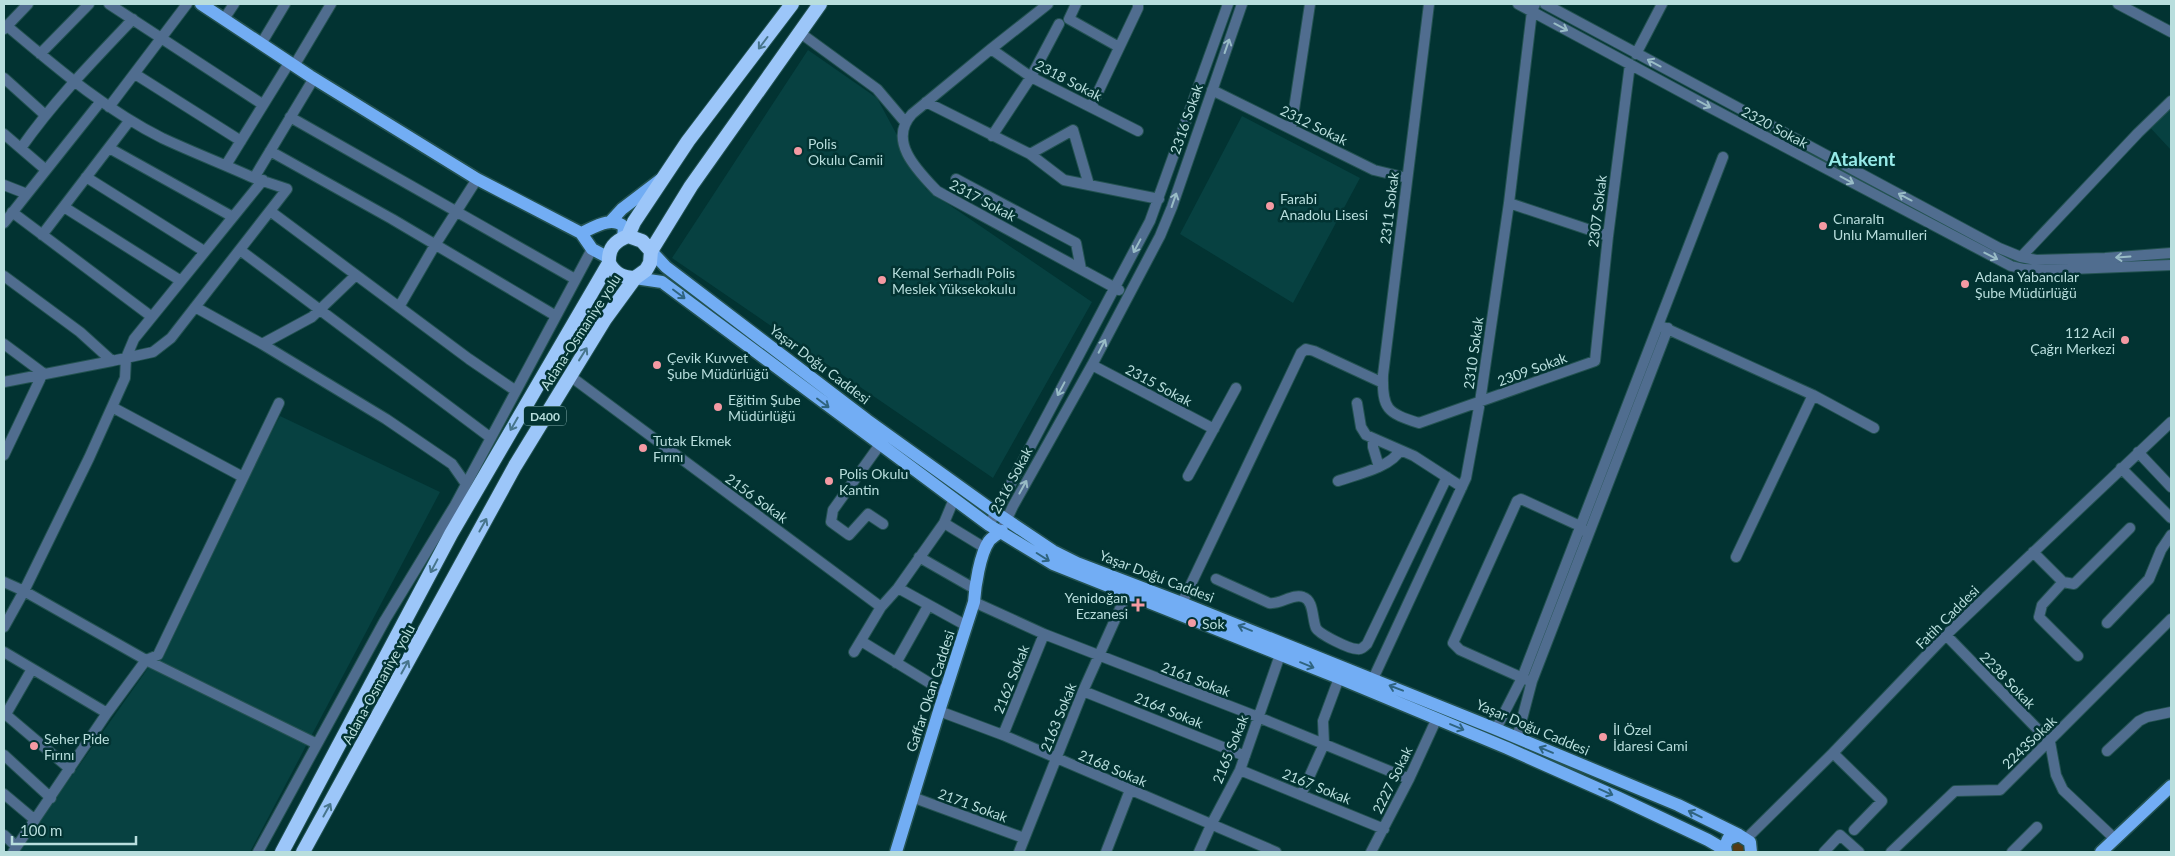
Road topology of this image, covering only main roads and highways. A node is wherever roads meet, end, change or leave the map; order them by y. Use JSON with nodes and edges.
{"nodes":[{"id":1,"x":201,"y":4,"type":"edge"},
{"id":2,"x":792,"y":4,"type":"edge"},
{"id":3,"x":820,"y":4,"type":"edge"},
{"id":4,"x":664,"y":177,"type":"junction"},
{"id":5,"x":610,"y":222,"type":"junction"},
{"id":6,"x":581,"y":233,"type":"junction"},
{"id":7,"x":626,"y":237,"type":"junction"},
{"id":8,"x":651,"y":251,"type":"junction"},
{"id":9,"x":609,"y":261,"type":"junction"},
{"id":10,"x":634,"y":278,"type":"junction"},
{"id":11,"x":989,"y":525,"type":"junction"},
{"id":12,"x":1002,"y":531,"type":"junction"},
{"id":13,"x":988,"y":544,"type":"junction"},
{"id":14,"x":2171,"y":786,"type":"edge"},
{"id":15,"x":1749,"y":845,"type":"edge"},
{"id":16,"x":1725,"y":851,"type":"edge"},
{"id":17,"x":282,"y":852,"type":"edge"},
{"id":18,"x":304,"y":852,"type":"edge"},
{"id":19,"x":896,"y":852,"type":"edge"},
{"id":20,"x":2101,"y":852,"type":"edge"}],
"edges":[{"from":1,"to":6,"type":"main road"},
{"from":2,"to":4,"type":"highway","name":"Adana-Osmaniye yolu","number":"D400","one_way":true},
{"from":3,"to":8,"type":"highway","name":"Adana-Osmaniye yolu","number":"D400"},
{"from":4,"to":5,"type":"main road"},
{"from":4,"to":7,"type":"highway","name":"Adana-Osmaniye yolu","number":"D400"},
{"from":5,"to":6,"type":"main road"},
{"from":5,"to":7,"type":"main road"},
{"from":6,"to":9,"type":"main road"},
{"from":7,"to":8,"type":"highway","name":"Yaşar Doğu Caddesi"},
{"from":7,"to":9,"type":"highway","name":"Adana-Osmaniye yolu","number":"D400"},
{"from":8,"to":10,"type":"highway","name":"Adana-Osmaniye yolu","number":"D400"},
{"from":15,"to":8,"type":"main road","name":"Yaşar Doğu Caddesi","one_way":true},
{"from":9,"to":10,"type":"highway","name":"Yaşar Doğu Caddesi"},
{"from":9,"to":17,"type":"highway","name":"Adana-Osmaniye yolu","number":"D400","one_way":true},
{"from":10,"to":11,"type":"main road","name":"Yaşar Doğu Caddesi","one_way":true},
{"from":18,"to":10,"type":"highway","name":"Adana-Osmaniye yolu","number":"D400","one_way":true},
{"from":11,"to":12,"type":"main road","name":"Yaşar Doğu Caddesi"},
{"from":11,"to":13,"type":"main road","name":"2316 Sokak"},
{"from":12,"to":13,"type":"main road","name":"2316 Sokak"},
{"from":12,"to":16,"type":"main road","name":"Yaşar Doğu Caddesi","one_way":true},
{"from":13,"to":19,"type":"main road","name":"Gaffar Okan Caddesi"},
{"from":14,"to":20,"type":"main road"},
{"from":15,"to":16,"type":"main road"}]}
